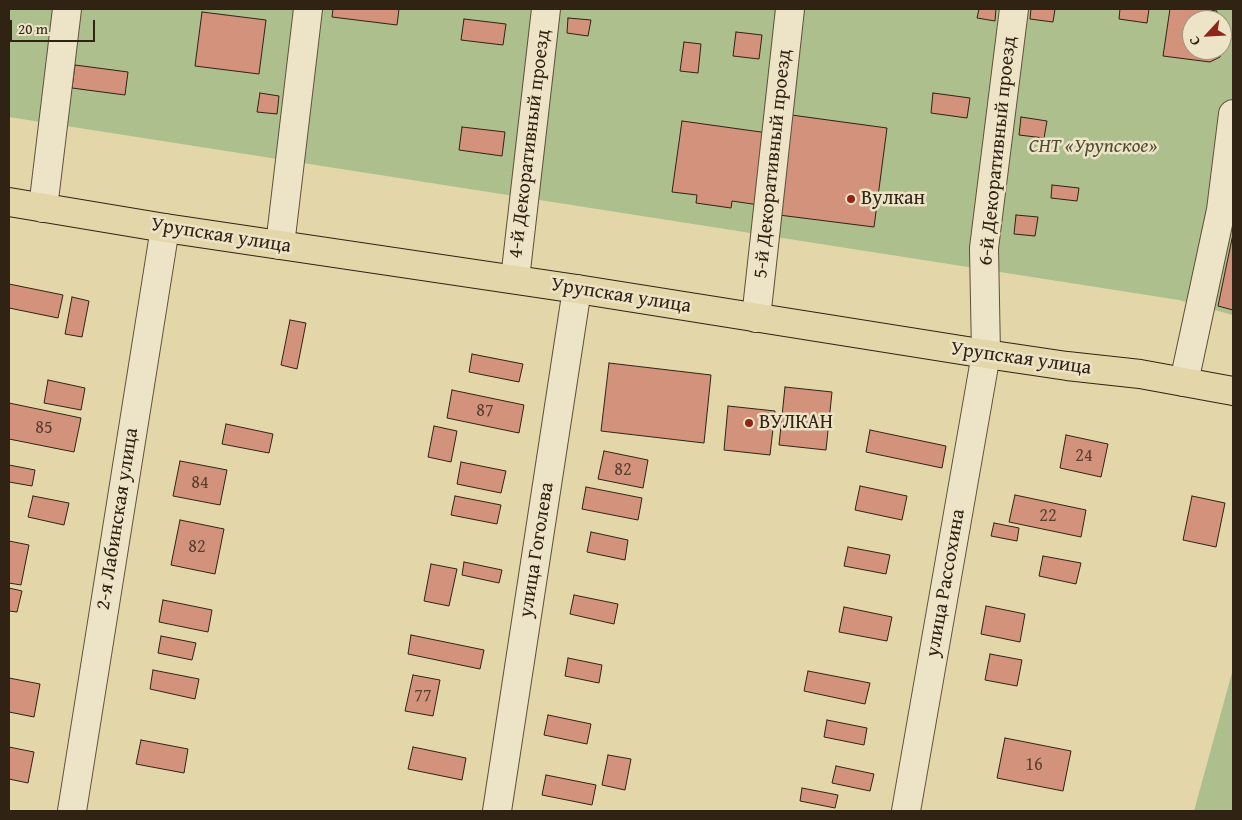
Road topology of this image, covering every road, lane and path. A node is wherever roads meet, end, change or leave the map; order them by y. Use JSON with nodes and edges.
{"nodes":[{"id":1,"x":67,"y":9,"type":"edge"},
{"id":2,"x":308,"y":9,"type":"edge"},
{"id":3,"x":546,"y":9,"type":"edge"},
{"id":4,"x":790,"y":9,"type":"edge"},
{"id":5,"x":1014,"y":9,"type":"edge"},
{"id":6,"x":1233,"y":114,"type":"edge"},
{"id":7,"x":9,"y":202,"type":"edge"},
{"id":8,"x":43,"y":208,"type":"junction"},
{"id":9,"x":165,"y":228,"type":"junction"},
{"id":10,"x":280,"y":245,"type":"junction"},
{"id":11,"x":515,"y":280,"type":"junction"},
{"id":12,"x":578,"y":289,"type":"junction"},
{"id":13,"x":756,"y":318,"type":"junction"},
{"id":14,"x":986,"y":354,"type":"junction"},
{"id":15,"x":1184,"y":382,"type":"junction"},
{"id":16,"x":1233,"y":391,"type":"edge"},
{"id":17,"x":72,"y":811,"type":"edge"},
{"id":18,"x":497,"y":811,"type":"edge"},
{"id":19,"x":906,"y":811,"type":"edge"}],
"edges":[{"from":1,"to":8,"type":"street"},
{"from":2,"to":10,"type":"street"},
{"from":3,"to":11,"type":"street","name":"4-й Декоративный проезд"},
{"from":4,"to":13,"type":"street","name":"5-й Декоративный проезд"},
{"from":5,"to":14,"type":"street","name":"6-й Декоративный проезд"},
{"from":6,"to":15,"type":"street"},
{"from":7,"to":8,"type":"main road","name":"Урупская улица"},
{"from":8,"to":9,"type":"main road","name":"Урупская улица"},
{"from":9,"to":10,"type":"main road","name":"Урупская улица"},
{"from":9,"to":17,"type":"street","name":"2-я Лабинская улица"},
{"from":10,"to":11,"type":"main road","name":"Урупская улица"},
{"from":11,"to":12,"type":"main road","name":"Урупская улица"},
{"from":12,"to":13,"type":"main road","name":"Урупская улица"},
{"from":12,"to":18,"type":"street","name":"улица Гоголева"},
{"from":13,"to":14,"type":"main road","name":"Урупская улица"},
{"from":14,"to":15,"type":"main road","name":"Урупская улица"},
{"from":14,"to":19,"type":"street","name":"улица Рассохина"},
{"from":15,"to":16,"type":"main road","name":"Урупская улица"}]}
